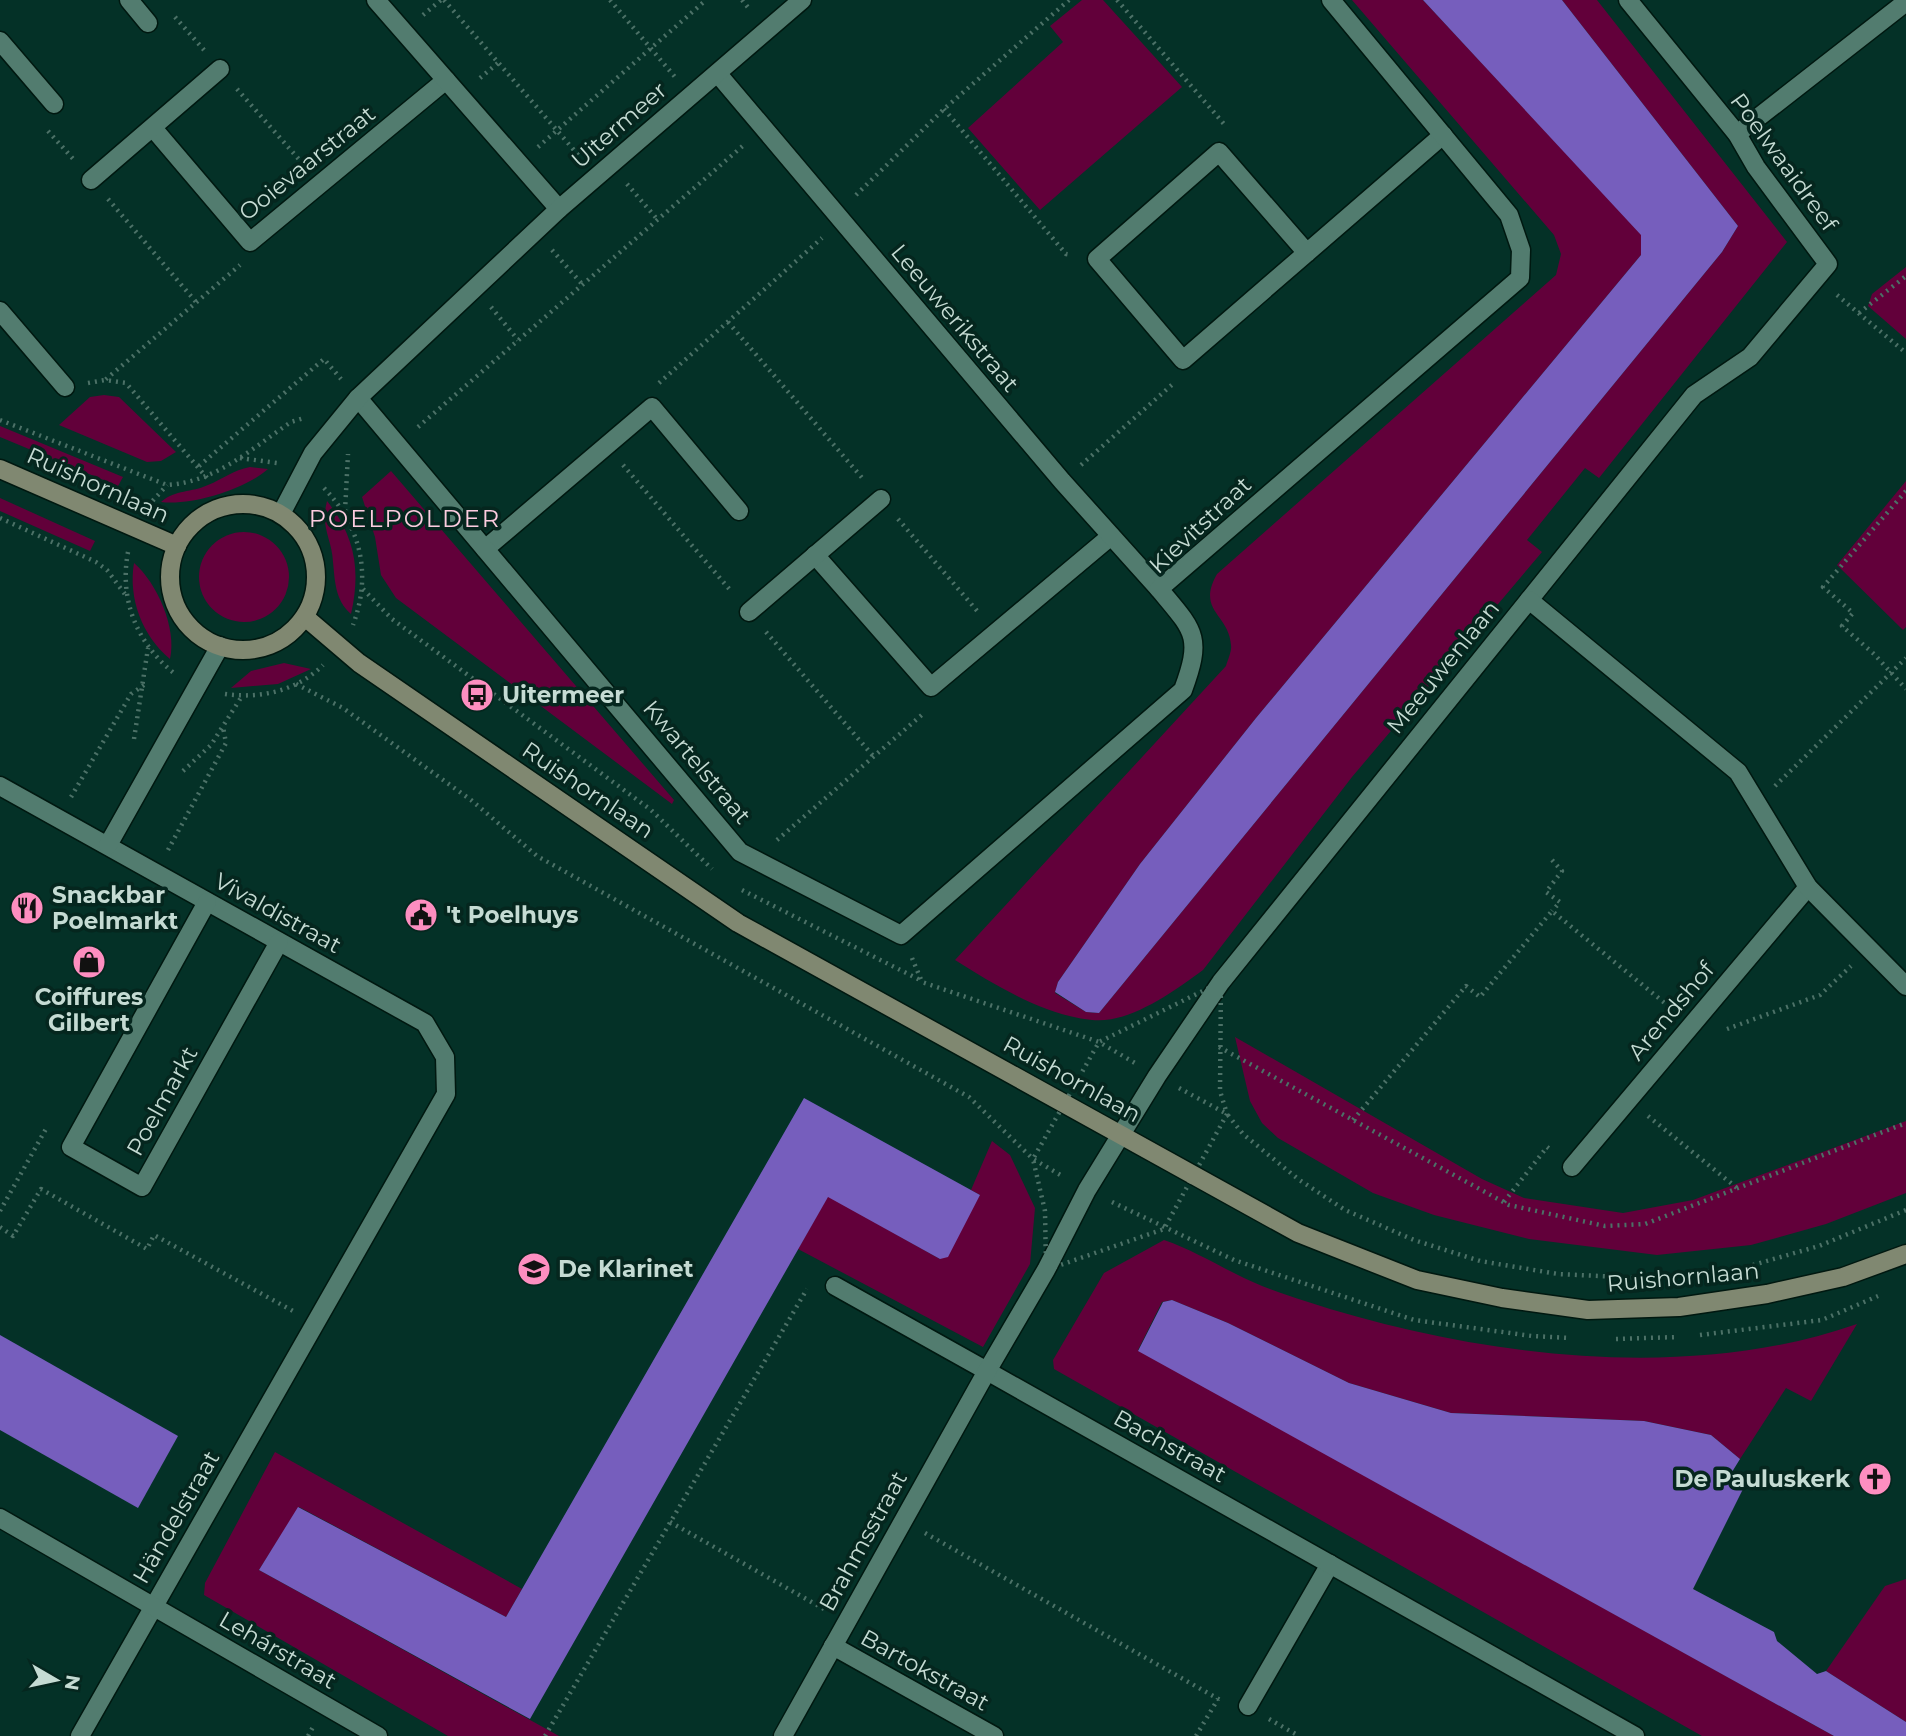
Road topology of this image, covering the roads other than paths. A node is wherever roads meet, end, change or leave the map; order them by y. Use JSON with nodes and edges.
{"nodes":[{"id":1,"x":129,"y":0,"type":"edge"},
{"id":2,"x":376,"y":0,"type":"edge"},
{"id":3,"x":802,"y":0,"type":"edge"},
{"id":4,"x":1331,"y":0,"type":"edge"},
{"id":5,"x":1628,"y":0,"type":"edge"},
{"id":6,"x":1906,"y":2,"type":"edge"},
{"id":7,"x":148,"y":23,"type":"dead end"},
{"id":8,"x":0,"y":41,"type":"edge"},
{"id":9,"x":220,"y":69,"type":"dead end"},
{"id":10,"x":718,"y":75,"type":"junction"},
{"id":11,"x":446,"y":80,"type":"junction"},
{"id":12,"x":54,"y":104,"type":"road end"},
{"id":13,"x":153,"y":128,"type":"junction"},
{"id":14,"x":1737,"y":134,"type":"junction"},
{"id":15,"x":1443,"y":135,"type":"junction"},
{"id":16,"x":91,"y":180,"type":"road end"},
{"id":17,"x":559,"y":209,"type":"junction"},
{"id":18,"x":1307,"y":253,"type":"junction"},
{"id":19,"x":0,"y":311,"type":"edge"},
{"id":20,"x":65,"y":387,"type":"dead end"},
{"id":21,"x":355,"y":402,"type":"junction"},
{"id":22,"x":0,"y":469,"type":"edge"},
{"id":23,"x":881,"y":499,"type":"dead end"},
{"id":24,"x":739,"y":511,"type":"dead end"},
{"id":25,"x":281,"y":514,"type":"junction"},
{"id":26,"x":1111,"y":537,"type":"junction"},
{"id":27,"x":177,"y":546,"type":"junction"},
{"id":28,"x":485,"y":549,"type":"junction"},
{"id":29,"x":815,"y":555,"type":"junction"},
{"id":30,"x":1159,"y":589,"type":"junction"},
{"id":31,"x":1529,"y":600,"type":"junction"},
{"id":32,"x":749,"y":612,"type":"dead end"},
{"id":33,"x":305,"y":617,"type":"junction"},
{"id":34,"x":220,"y":646,"type":"junction"},
{"id":35,"x":0,"y":786,"type":"edge"},
{"id":36,"x":108,"y":845,"type":"junction"},
{"id":37,"x":1808,"y":887,"type":"junction"},
{"id":38,"x":207,"y":902,"type":"junction"},
{"id":39,"x":901,"y":934,"type":"joint"},
{"id":40,"x":279,"y":942,"type":"junction"},
{"id":41,"x":1906,"y":986,"type":"edge"},
{"id":42,"x":425,"y":1023,"type":"joint"},
{"id":43,"x":1121,"y":1133,"type":"junction"},
{"id":44,"x":1572,"y":1167,"type":"road end"},
{"id":45,"x":1906,"y":1254,"type":"edge"},
{"id":46,"x":835,"y":1286,"type":"road end"},
{"id":47,"x":987,"y":1371,"type":"junction"},
{"id":48,"x":0,"y":1518,"type":"edge"},
{"id":49,"x":1330,"y":1564,"type":"junction"},
{"id":50,"x":154,"y":1606,"type":"junction"},
{"id":51,"x":833,"y":1646,"type":"junction"},
{"id":52,"x":1248,"y":1706,"type":"road end"},
{"id":53,"x":791,"y":1733,"type":"edge"},
{"id":54,"x":80,"y":1736,"type":"edge"},
{"id":55,"x":378,"y":1736,"type":"edge"},
{"id":56,"x":994,"y":1736,"type":"edge"},
{"id":57,"x":1635,"y":1736,"type":"edge"}],
"edges":[{"from":1,"to":7,"type":"street"},
{"from":2,"to":11,"type":"street"},
{"from":3,"to":10,"type":"street","name":"Uitermeer"},
{"from":4,"to":15,"type":"street"},
{"from":5,"to":14,"type":"street","name":"Poelwaaidreef"},
{"from":6,"to":14,"type":"street"},
{"from":8,"to":12,"type":"street"},
{"from":9,"to":13,"type":"street"},
{"from":10,"to":17,"type":"street","name":"Uitermeer"},
{"from":10,"to":26,"type":"street","name":"Leeuwerikstraat"},
{"from":11,"to":13,"type":"street","name":"Ooievaarstraat"},
{"from":11,"to":17,"type":"street"},
{"from":13,"to":16,"type":"street"},
{"from":14,"to":31,"type":"street","name":"Poelwaaidreef"},
{"from":15,"to":18,"type":"street"},
{"from":15,"to":30,"type":"street","name":"Kievitstraat"},
{"from":17,"to":21,"type":"street","name":"Uitermeer"},
{"from":18,"to":18,"type":"street"},
{"from":19,"to":20,"type":"street"},
{"from":21,"to":25,"type":"street","name":"Uitermeer"},
{"from":21,"to":28,"type":"street","name":"Kwartelstraat"},
{"from":22,"to":27,"type":"main road","name":"Ruishornlaan"},
{"from":23,"to":29,"type":"street"},
{"from":24,"to":28,"type":"street"},
{"from":25,"to":27,"type":"main road"},
{"from":25,"to":33,"type":"main road"},
{"from":26,"to":29,"type":"street"},
{"from":26,"to":30,"type":"street","name":"Leeuwerikstraat"},
{"from":27,"to":34,"type":"main road"},
{"from":28,"to":39,"type":"street","name":"Kwartelstraat"},
{"from":29,"to":32,"type":"street"},
{"from":30,"to":39,"type":"street","name":"Kievitstraat"},
{"from":31,"to":37,"type":"street","name":"Meeuwenlaan"},
{"from":31,"to":43,"type":"street","name":"Meeuwenlaan"},
{"from":33,"to":34,"type":"main road"},
{"from":33,"to":43,"type":"main road","name":"Ruishornlaan"},
{"from":34,"to":36,"type":"street"},
{"from":35,"to":36,"type":"street","name":"Vivaldistraat"},
{"from":36,"to":38,"type":"street","name":"Vivaldistraat"},
{"from":37,"to":41,"type":"street","name":"Meeuwenlaan"},
{"from":37,"to":44,"type":"street","name":"Arendshof"},
{"from":38,"to":40,"type":"street","name":"Vivaldistraat"},
{"from":38,"to":40,"type":"street","name":"Poelmarkt"},
{"from":40,"to":42,"type":"street","name":"Vivaldistraat"},
{"from":42,"to":50,"type":"street","name":"Händelstraat"},
{"from":43,"to":45,"type":"main road","name":"Ruishornlaan"},
{"from":43,"to":47,"type":"street","name":"Brahmsstraat"},
{"from":46,"to":47,"type":"street"},
{"from":47,"to":49,"type":"street","name":"Bachstraat"},
{"from":47,"to":51,"type":"street","name":"Brahmsstraat"},
{"from":48,"to":50,"type":"street","name":"Lehárstraat"},
{"from":49,"to":52,"type":"street"},
{"from":49,"to":57,"type":"street","name":"Bachstraat"},
{"from":50,"to":54,"type":"street","name":"Händelstraat"},
{"from":50,"to":55,"type":"street","name":"Lehárstraat"},
{"from":51,"to":53,"type":"street","name":"Brahmsstraat"},
{"from":51,"to":56,"type":"street","name":"Bartokstraat"}]}
